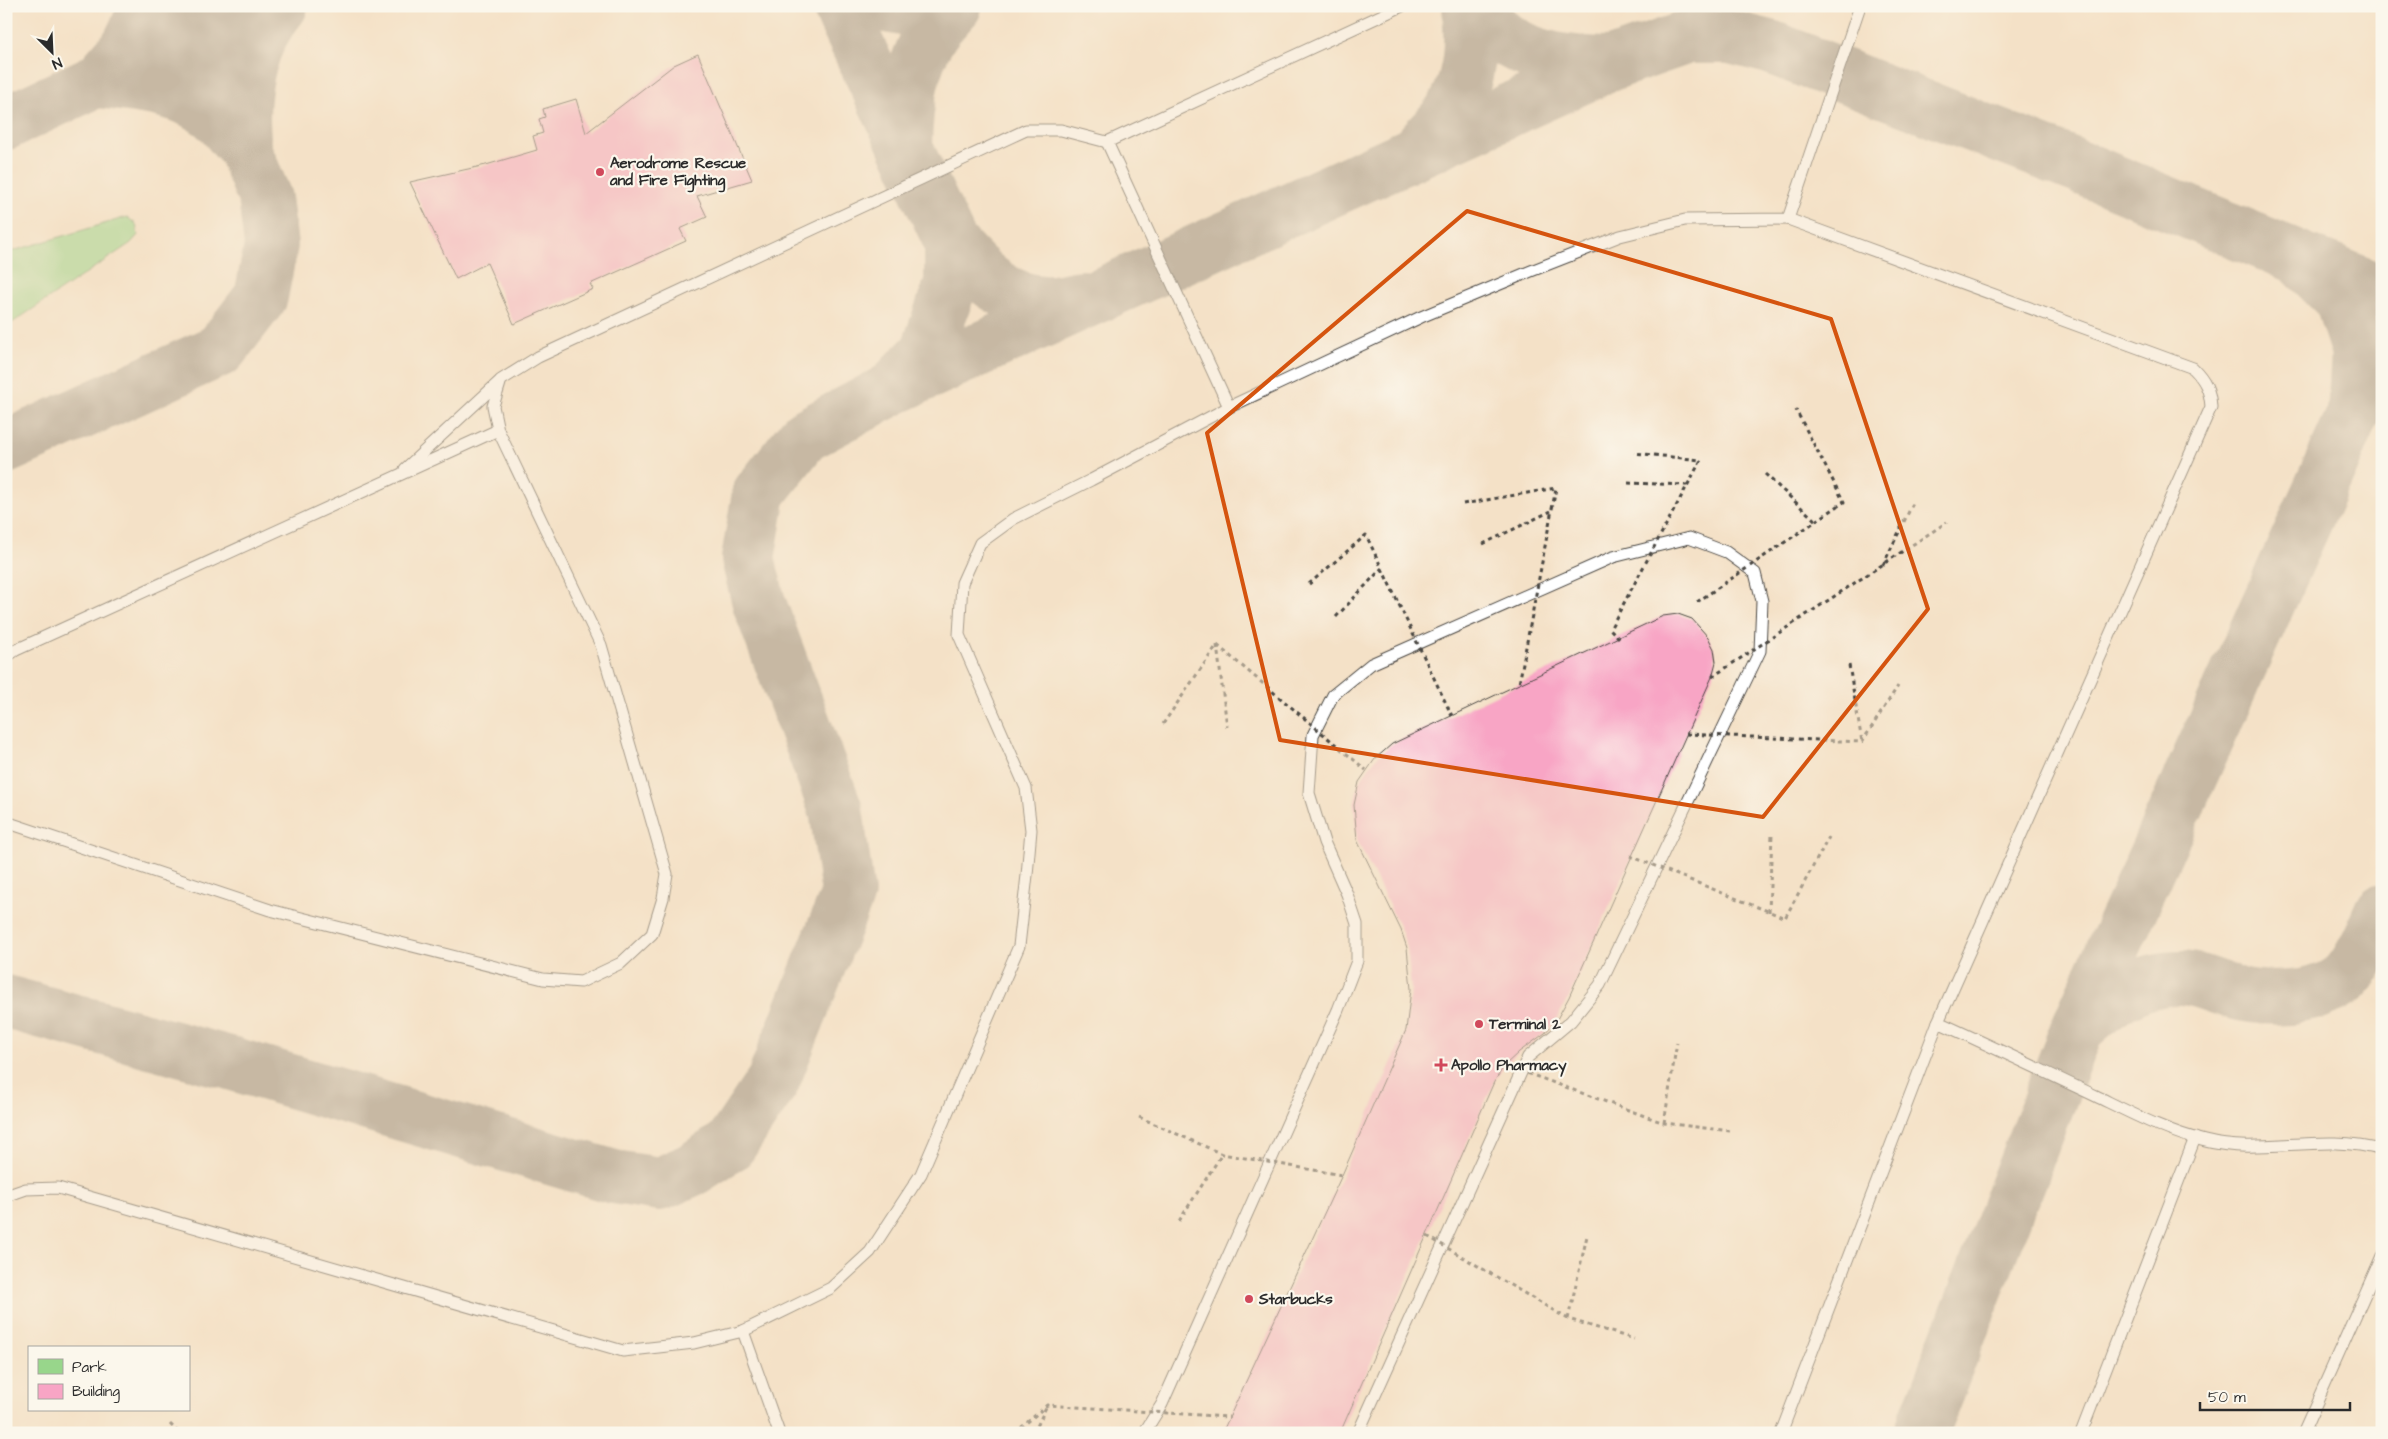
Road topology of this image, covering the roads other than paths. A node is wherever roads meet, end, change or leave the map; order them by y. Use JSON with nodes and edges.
{"nodes":[{"id":1,"x":1402,"y":6,"type":"edge"},
{"id":2,"x":1860,"y":6,"type":"edge"},
{"id":3,"x":1107,"y":142,"type":"junction"},
{"id":4,"x":1788,"y":219,"type":"junction"},
{"id":5,"x":501,"y":380,"type":"junction"},
{"id":6,"x":1229,"y":407,"type":"junction"},
{"id":7,"x":498,"y":430,"type":"junction"},
{"id":8,"x":396,"y":476,"type":"junction"},
{"id":9,"x":6,"y":658,"type":"edge"},
{"id":10,"x":6,"y":820,"type":"edge"},
{"id":11,"x":1938,"y":1022,"type":"junction"},
{"id":12,"x":2195,"y":1138,"type":"junction"},
{"id":13,"x":2382,"y":1150,"type":"edge"},
{"id":14,"x":6,"y":1196,"type":"edge"},
{"id":15,"x":2382,"y":1256,"type":"edge"},
{"id":16,"x":743,"y":1331,"type":"junction"},
{"id":17,"x":779,"y":1433,"type":"edge"},
{"id":18,"x":1144,"y":1433,"type":"edge"},
{"id":19,"x":1358,"y":1433,"type":"edge"},
{"id":20,"x":1781,"y":1433,"type":"edge"},
{"id":21,"x":2081,"y":1433,"type":"edge"},
{"id":22,"x":2303,"y":1433,"type":"edge"}],
"edges":[{"from":1,"to":3,"type":"lane"},
{"from":2,"to":4,"type":"lane"},
{"from":3,"to":5,"type":"lane"},
{"from":3,"to":6,"type":"lane"},
{"from":4,"to":6,"type":"lane"},
{"from":4,"to":11,"type":"lane"},
{"from":5,"to":7,"type":"lane"},
{"from":5,"to":8,"type":"lane"},
{"from":6,"to":16,"type":"lane"},
{"from":7,"to":8,"type":"lane"},
{"from":7,"to":10,"type":"lane"},
{"from":8,"to":9,"type":"lane"},
{"from":11,"to":12,"type":"lane"},
{"from":11,"to":20,"type":"lane"},
{"from":12,"to":13,"type":"lane"},
{"from":12,"to":21,"type":"lane"},
{"from":14,"to":16,"type":"lane"},
{"from":15,"to":22,"type":"lane"},
{"from":16,"to":17,"type":"lane"},
{"from":18,"to":19,"type":"lane"}]}
